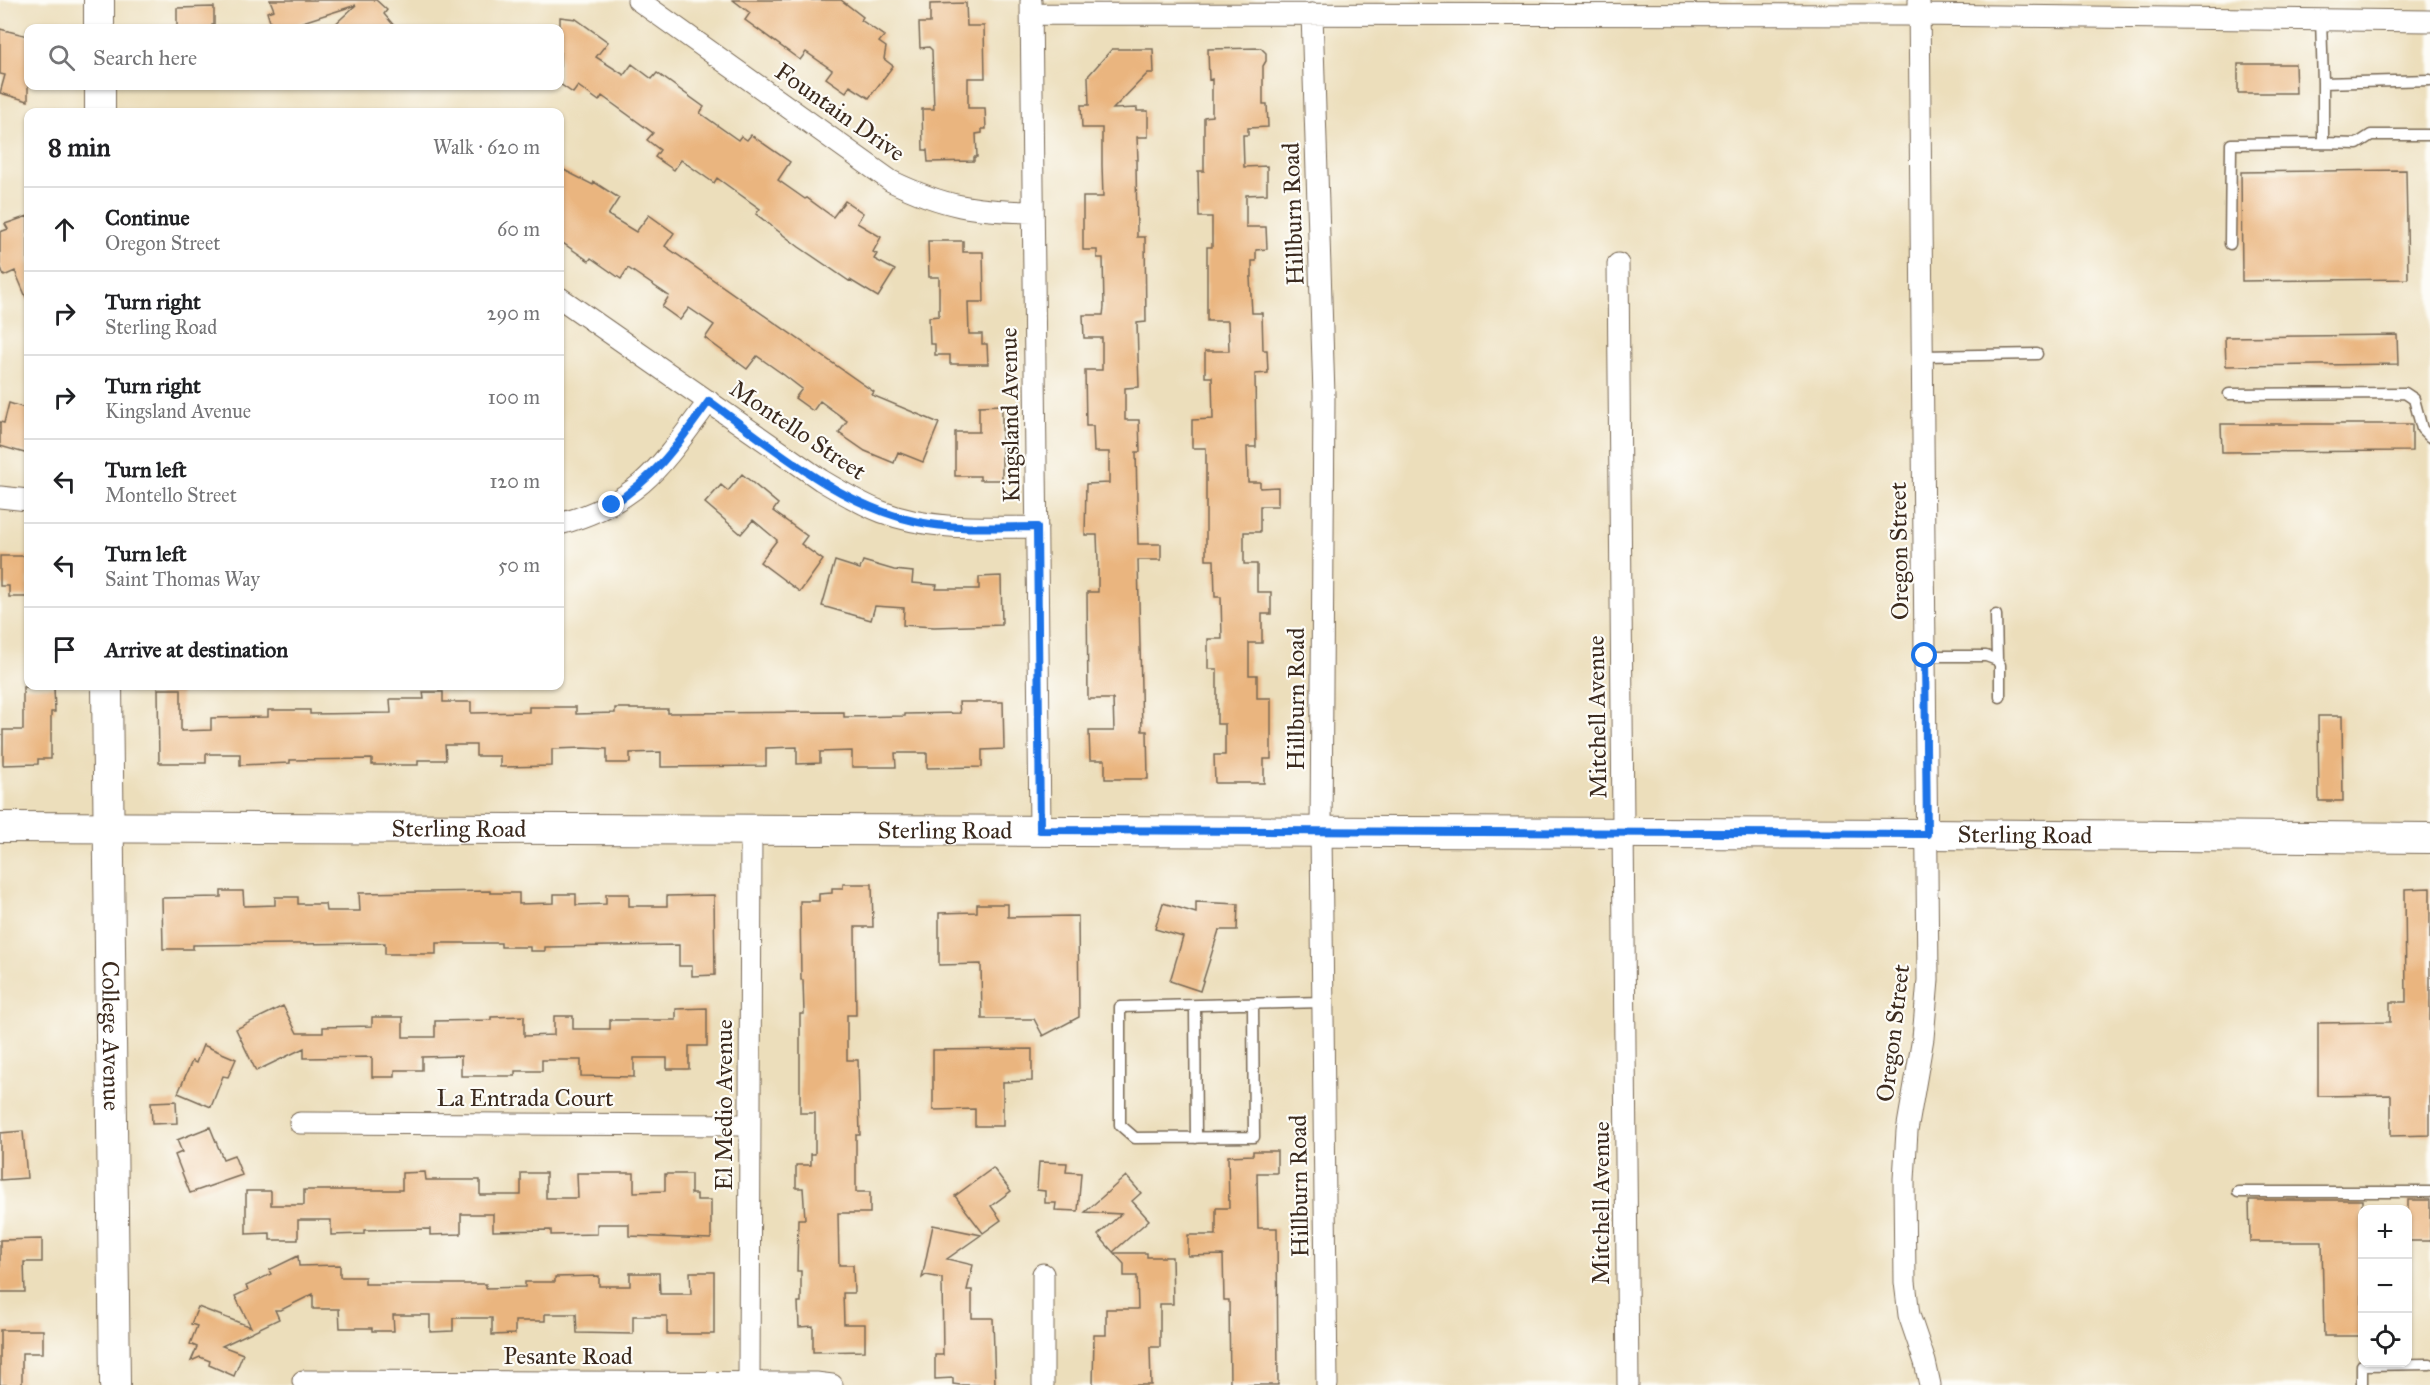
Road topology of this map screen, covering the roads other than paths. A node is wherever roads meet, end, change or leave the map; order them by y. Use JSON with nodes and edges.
{"nodes":[{"id":1,"x":99,"y":0,"type":"edge"},
{"id":2,"x":638,"y":0,"type":"edge"},
{"id":3,"x":1031,"y":7,"type":"edge"},
{"id":4,"x":1553,"y":7,"type":"edge"},
{"id":5,"x":1919,"y":8,"type":"edge"},
{"id":6,"x":1312,"y":14,"type":"junction"},
{"id":7,"x":2321,"y":20,"type":"junction"},
{"id":8,"x":2430,"y":21,"type":"edge"},
{"id":9,"x":99,"y":24,"type":"edge"},
{"id":10,"x":2430,"y":80,"type":"edge"},
{"id":11,"x":2323,"y":83,"type":"junction"},
{"id":12,"x":100,"y":90,"type":"edge"},
{"id":13,"x":100,"y":108,"type":"edge"},
{"id":14,"x":2430,"y":135,"type":"edge"},
{"id":15,"x":2323,"y":143,"type":"junction"},
{"id":16,"x":1033,"y":212,"type":"junction"},
{"id":17,"x":2229,"y":244,"type":"dead end"},
{"id":18,"x":1618,"y":264,"type":"dead end"},
{"id":19,"x":564,"y":301,"type":"edge"},
{"id":20,"x":2037,"y":354,"type":"dead end"},
{"id":21,"x":1922,"y":356,"type":"junction"},
{"id":22,"x":2229,"y":394,"type":"dead end"},
{"id":23,"x":709,"y":401,"type":"junction"},
{"id":24,"x":2430,"y":437,"type":"edge"},
{"id":25,"x":0,"y":497,"type":"edge"},
{"id":26,"x":24,"y":500,"type":"edge"},
{"id":27,"x":564,"y":523,"type":"edge"},
{"id":28,"x":1037,"y":527,"type":"junction"},
{"id":29,"x":1996,"y":615,"type":"dead end"},
{"id":30,"x":1925,"y":656,"type":"junction"},
{"id":31,"x":1997,"y":660,"type":"junction"},
{"id":32,"x":107,"y":690,"type":"edge"},
{"id":33,"x":2000,"y":697,"type":"dead end"},
{"id":34,"x":108,"y":826,"type":"junction"},
{"id":35,"x":0,"y":827,"type":"edge"},
{"id":36,"x":751,"y":829,"type":"junction"},
{"id":37,"x":1040,"y":830,"type":"junction"},
{"id":38,"x":1321,"y":831,"type":"junction"},
{"id":39,"x":1624,"y":832,"type":"junction"},
{"id":40,"x":1927,"y":834,"type":"junction"},
{"id":41,"x":2430,"y":838,"type":"edge"},
{"id":42,"x":1323,"y":1002,"type":"junction"},
{"id":43,"x":1253,"y":1005,"type":"junction"},
{"id":44,"x":1195,"y":1006,"type":"junction"},
{"id":45,"x":300,"y":1123,"type":"dead end"},
{"id":46,"x":750,"y":1125,"type":"junction"},
{"id":47,"x":1196,"y":1138,"type":"junction"},
{"id":48,"x":2238,"y":1192,"type":"dead end"},
{"id":49,"x":2430,"y":1192,"type":"edge"},
{"id":50,"x":1043,"y":1274,"type":"dead end"},
{"id":51,"x":2430,"y":1364,"type":"edge"},
{"id":52,"x":303,"y":1380,"type":"dead end"},
{"id":53,"x":749,"y":1382,"type":"junction"},
{"id":54,"x":115,"y":1385,"type":"edge"},
{"id":55,"x":832,"y":1385,"type":"edge"},
{"id":56,"x":1043,"y":1385,"type":"edge"},
{"id":57,"x":1327,"y":1385,"type":"edge"},
{"id":58,"x":1628,"y":1385,"type":"edge"},
{"id":59,"x":1930,"y":1385,"type":"edge"},
{"id":60,"x":2362,"y":1385,"type":"edge"}],
"edges":[{"from":1,"to":9,"type":"street"},
{"from":2,"to":16,"type":"street","name":"Fountain Drive"},
{"from":3,"to":6,"type":"street"},
{"from":3,"to":16,"type":"street","name":"Kingsland Avenue"},
{"from":4,"to":5,"type":"street"},
{"from":4,"to":6,"type":"street"},
{"from":5,"to":7,"type":"street"},
{"from":5,"to":21,"type":"street","name":"Oregon Street"},
{"from":6,"to":38,"type":"street","name":"Hillburn Road"},
{"from":7,"to":8,"type":"street"},
{"from":7,"to":11,"type":"lane"},
{"from":10,"to":11,"type":"lane"},
{"from":11,"to":15,"type":"lane"},
{"from":12,"to":13,"type":"street"},
{"from":14,"to":15,"type":"lane"},
{"from":15,"to":17,"type":"lane"},
{"from":16,"to":28,"type":"street","name":"Kingsland Avenue"},
{"from":18,"to":39,"type":"street","name":"Mitchell Avenue"},
{"from":19,"to":23,"type":"street","name":"Montello Street"},
{"from":20,"to":21,"type":"lane"},
{"from":21,"to":30,"type":"street","name":"Oregon Street"},
{"from":22,"to":24,"type":"lane"},
{"from":23,"to":27,"type":"street"},
{"from":23,"to":28,"type":"street","name":"Montello Street"},
{"from":25,"to":26,"type":"street"},
{"from":28,"to":37,"type":"street","name":"Kingsland Avenue"},
{"from":29,"to":31,"type":"lane"},
{"from":30,"to":31,"type":"lane"},
{"from":30,"to":40,"type":"street","name":"Oregon Street"},
{"from":31,"to":33,"type":"lane"},
{"from":32,"to":34,"type":"street","name":"College Avenue"},
{"from":34,"to":35,"type":"street","name":"Sterling Road"},
{"from":34,"to":36,"type":"street","name":"Sterling Road"},
{"from":34,"to":54,"type":"street","name":"College Avenue"},
{"from":36,"to":37,"type":"street","name":"Sterling Road"},
{"from":36,"to":46,"type":"street","name":"El Medio Avenue"},
{"from":37,"to":38,"type":"street","name":"Sterling Road"},
{"from":38,"to":39,"type":"street","name":"Sterling Road"},
{"from":38,"to":42,"type":"street","name":"Hillburn Road"},
{"from":39,"to":40,"type":"street","name":"Sterling Road"},
{"from":39,"to":58,"type":"street","name":"Mitchell Avenue"},
{"from":40,"to":41,"type":"street","name":"Sterling Road"},
{"from":40,"to":59,"type":"street","name":"Oregon Street"},
{"from":42,"to":43,"type":"lane"},
{"from":42,"to":57,"type":"street","name":"Hillburn Road"},
{"from":43,"to":44,"type":"lane"},
{"from":43,"to":47,"type":"lane"},
{"from":44,"to":47,"type":"lane"},
{"from":44,"to":47,"type":"lane"},
{"from":45,"to":46,"type":"street","name":"La Entrada Court"},
{"from":46,"to":53,"type":"street","name":"El Medio Avenue"},
{"from":48,"to":49,"type":"lane"},
{"from":50,"to":56,"type":"street"},
{"from":51,"to":60,"type":"lane"},
{"from":52,"to":53,"type":"street","name":"Pesante Road"},
{"from":53,"to":55,"type":"street","name":"Pesante Road"}]}
